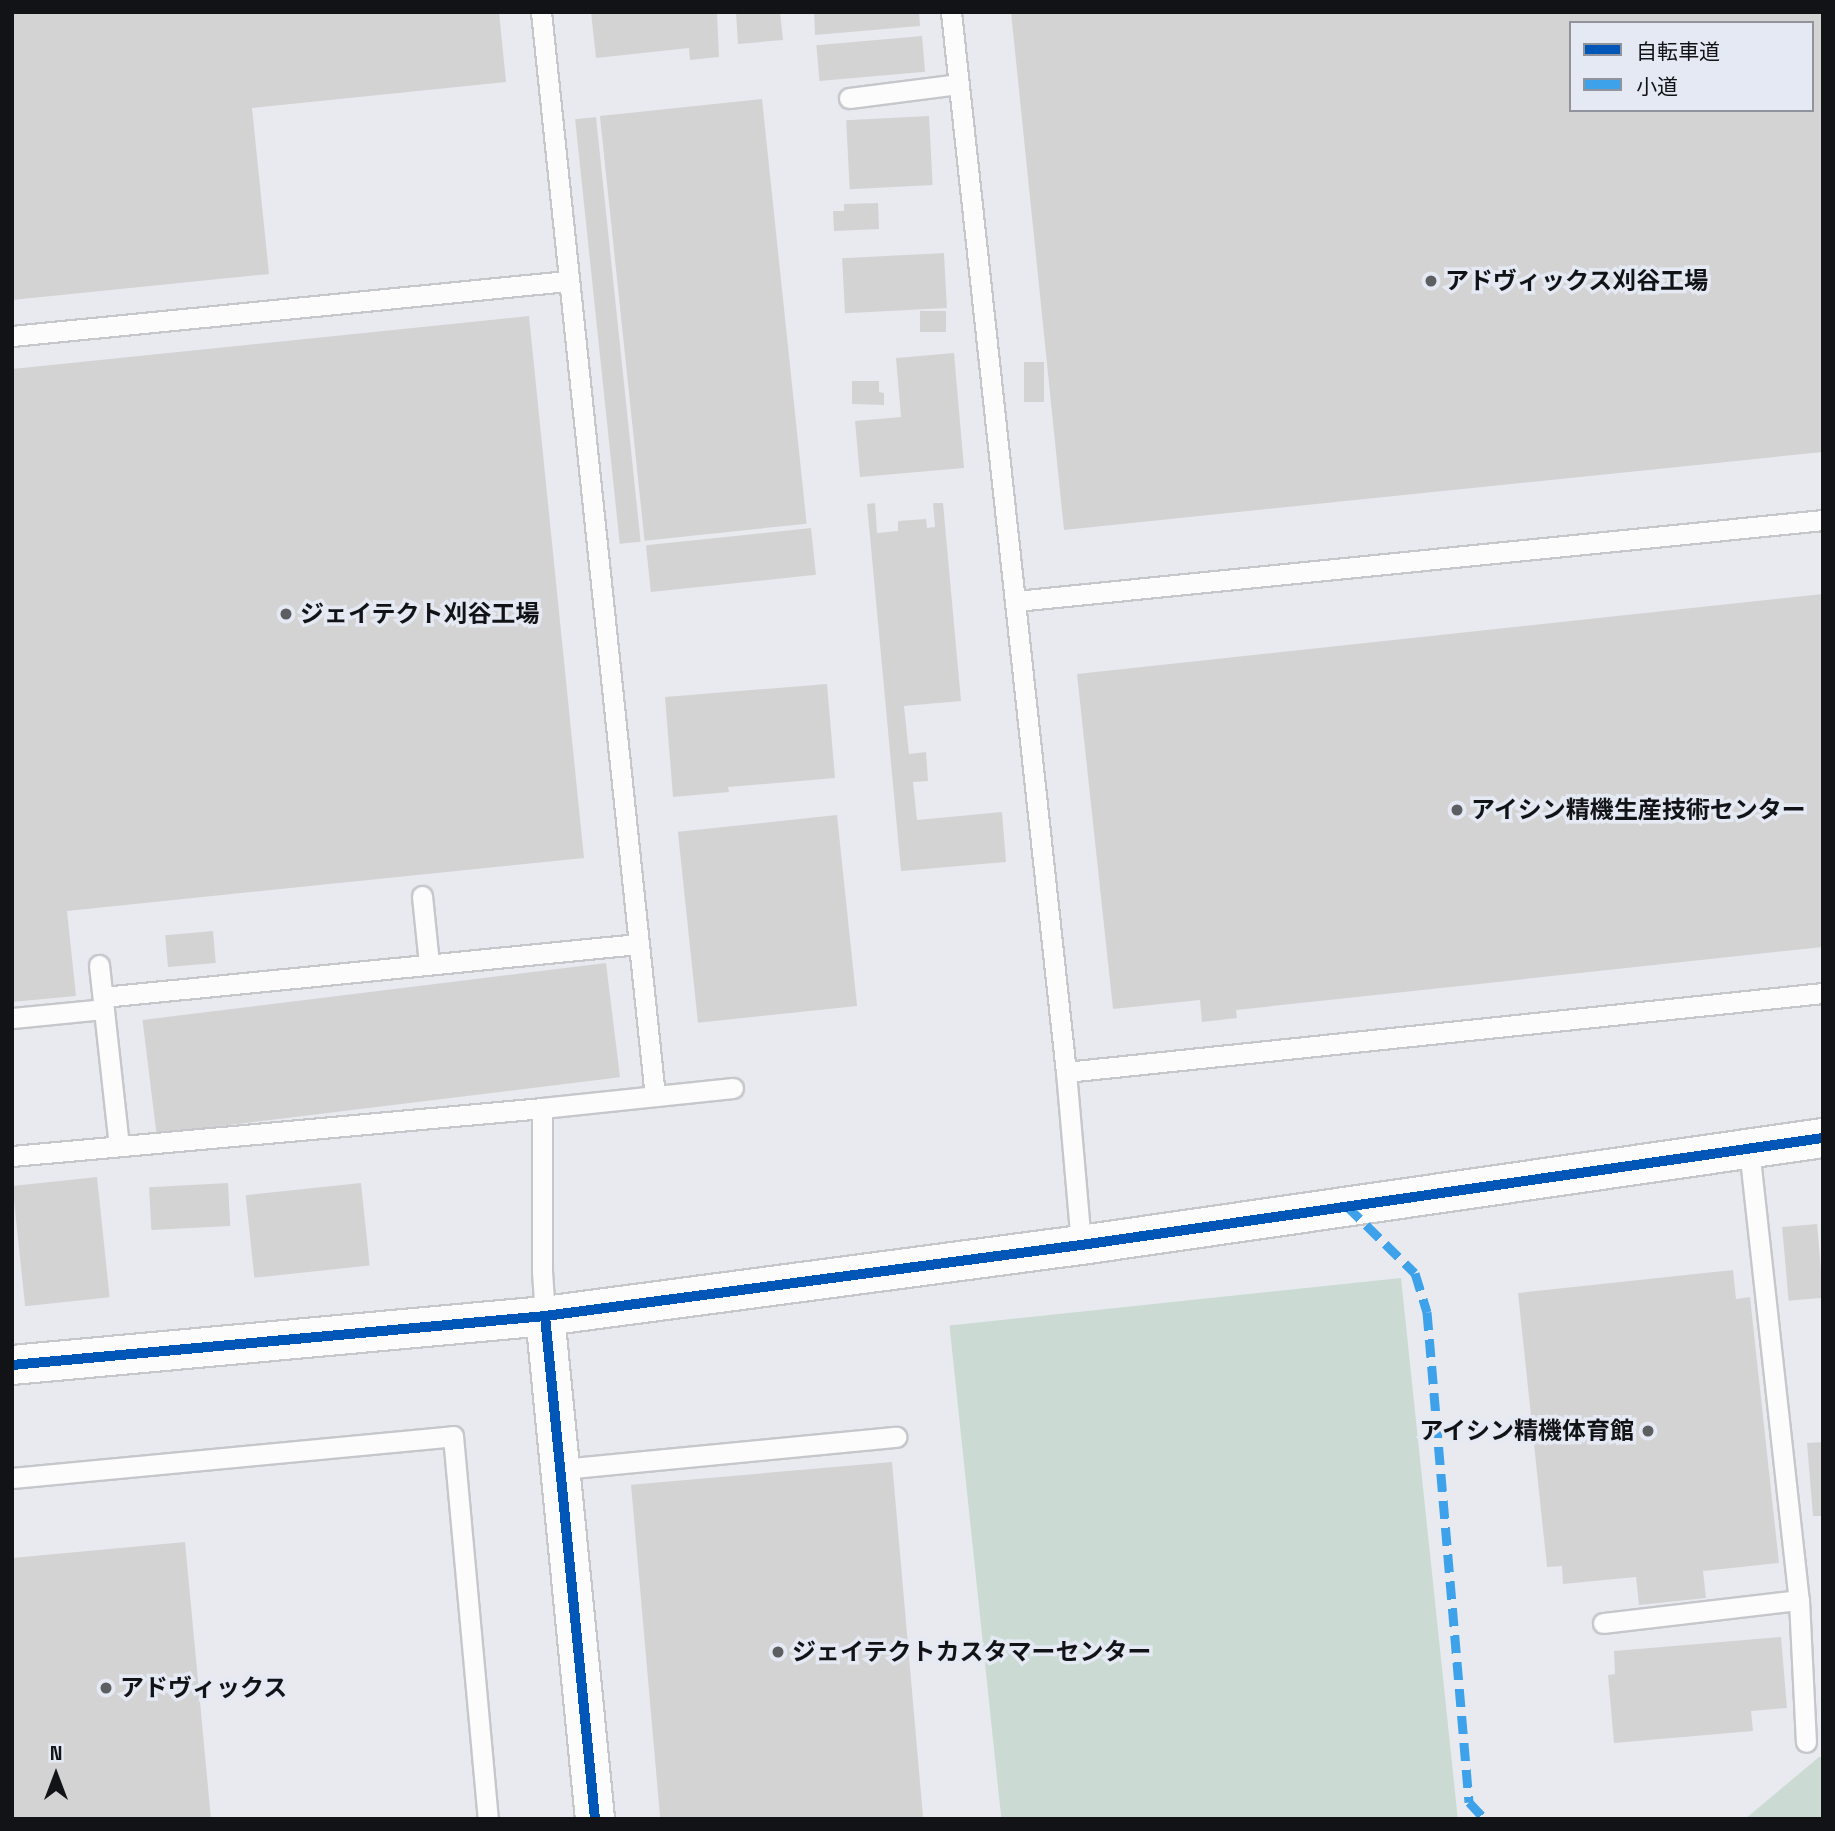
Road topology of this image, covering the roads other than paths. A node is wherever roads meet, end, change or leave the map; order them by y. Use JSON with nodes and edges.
{"nodes":[{"id":1,"x":541,"y":12,"type":"edge"},
{"id":2,"x":951,"y":12,"type":"edge"},
{"id":3,"x":958,"y":84,"type":"junction"},
{"id":4,"x":849,"y":98,"type":"dead end"},
{"id":5,"x":567,"y":281,"type":"junction"},
{"id":6,"x":12,"y":336,"type":"edge"},
{"id":7,"x":1823,"y":520,"type":"edge"},
{"id":8,"x":1016,"y":601,"type":"junction"},
{"id":9,"x":422,"y":896,"type":"dead end"},
{"id":10,"x":638,"y":944,"type":"junction"},
{"id":11,"x":429,"y":964,"type":"junction"},
{"id":12,"x":99,"y":965,"type":"dead end"},
{"id":13,"x":1823,"y":993,"type":"edge"},
{"id":14,"x":103,"y":1003,"type":"junction"},
{"id":15,"x":12,"y":1018,"type":"edge"},
{"id":16,"x":1066,"y":1072,"type":"junction"},
{"id":17,"x":733,"y":1088,"type":"dead end"},
{"id":18,"x":655,"y":1096,"type":"junction"},
{"id":19,"x":542,"y":1108,"type":"junction"},
{"id":20,"x":1823,"y":1138,"type":"edge"},
{"id":21,"x":118,"y":1145,"type":"junction"},
{"id":22,"x":1749,"y":1149,"type":"junction"},
{"id":23,"x":12,"y":1156,"type":"edge"},
{"id":24,"x":1081,"y":1245,"type":"junction"},
{"id":25,"x":545,"y":1316,"type":"junction"},
{"id":26,"x":12,"y":1365,"type":"edge"},
{"id":27,"x":896,"y":1437,"type":"dead end"},
{"id":28,"x":562,"y":1469,"type":"junction"},
{"id":29,"x":12,"y":1478,"type":"edge"},
{"id":30,"x":1799,"y":1600,"type":"junction"},
{"id":31,"x":1603,"y":1623,"type":"dead end"},
{"id":32,"x":1806,"y":1742,"type":"dead end"},
{"id":33,"x":488,"y":1819,"type":"edge"},
{"id":34,"x":595,"y":1819,"type":"edge"}],
"edges":[{"from":1,"to":5,"type":"lane"},
{"from":2,"to":3,"type":"lane"},
{"from":3,"to":4,"type":"lane"},
{"from":3,"to":8,"type":"lane"},
{"from":5,"to":6,"type":"lane"},
{"from":5,"to":10,"type":"lane"},
{"from":7,"to":8,"type":"lane"},
{"from":8,"to":16,"type":"lane"},
{"from":9,"to":11,"type":"lane"},
{"from":10,"to":11,"type":"lane"},
{"from":10,"to":18,"type":"lane"},
{"from":11,"to":14,"type":"lane"},
{"from":12,"to":14,"type":"lane"},
{"from":13,"to":16,"type":"lane"},
{"from":14,"to":15,"type":"lane"},
{"from":14,"to":21,"type":"lane"},
{"from":16,"to":24,"type":"lane"},
{"from":17,"to":18,"type":"lane"},
{"from":18,"to":19,"type":"lane"},
{"from":19,"to":21,"type":"lane"},
{"from":19,"to":25,"type":"lane"},
{"from":20,"to":22,"type":"street"},
{"from":21,"to":23,"type":"lane"},
{"from":22,"to":24,"type":"street"},
{"from":22,"to":30,"type":"lane"},
{"from":24,"to":25,"type":"street"},
{"from":25,"to":26,"type":"street"},
{"from":25,"to":28,"type":"street"},
{"from":27,"to":28,"type":"lane"},
{"from":28,"to":34,"type":"street"},
{"from":29,"to":33,"type":"lane"},
{"from":30,"to":31,"type":"lane"},
{"from":30,"to":32,"type":"lane"}]}
